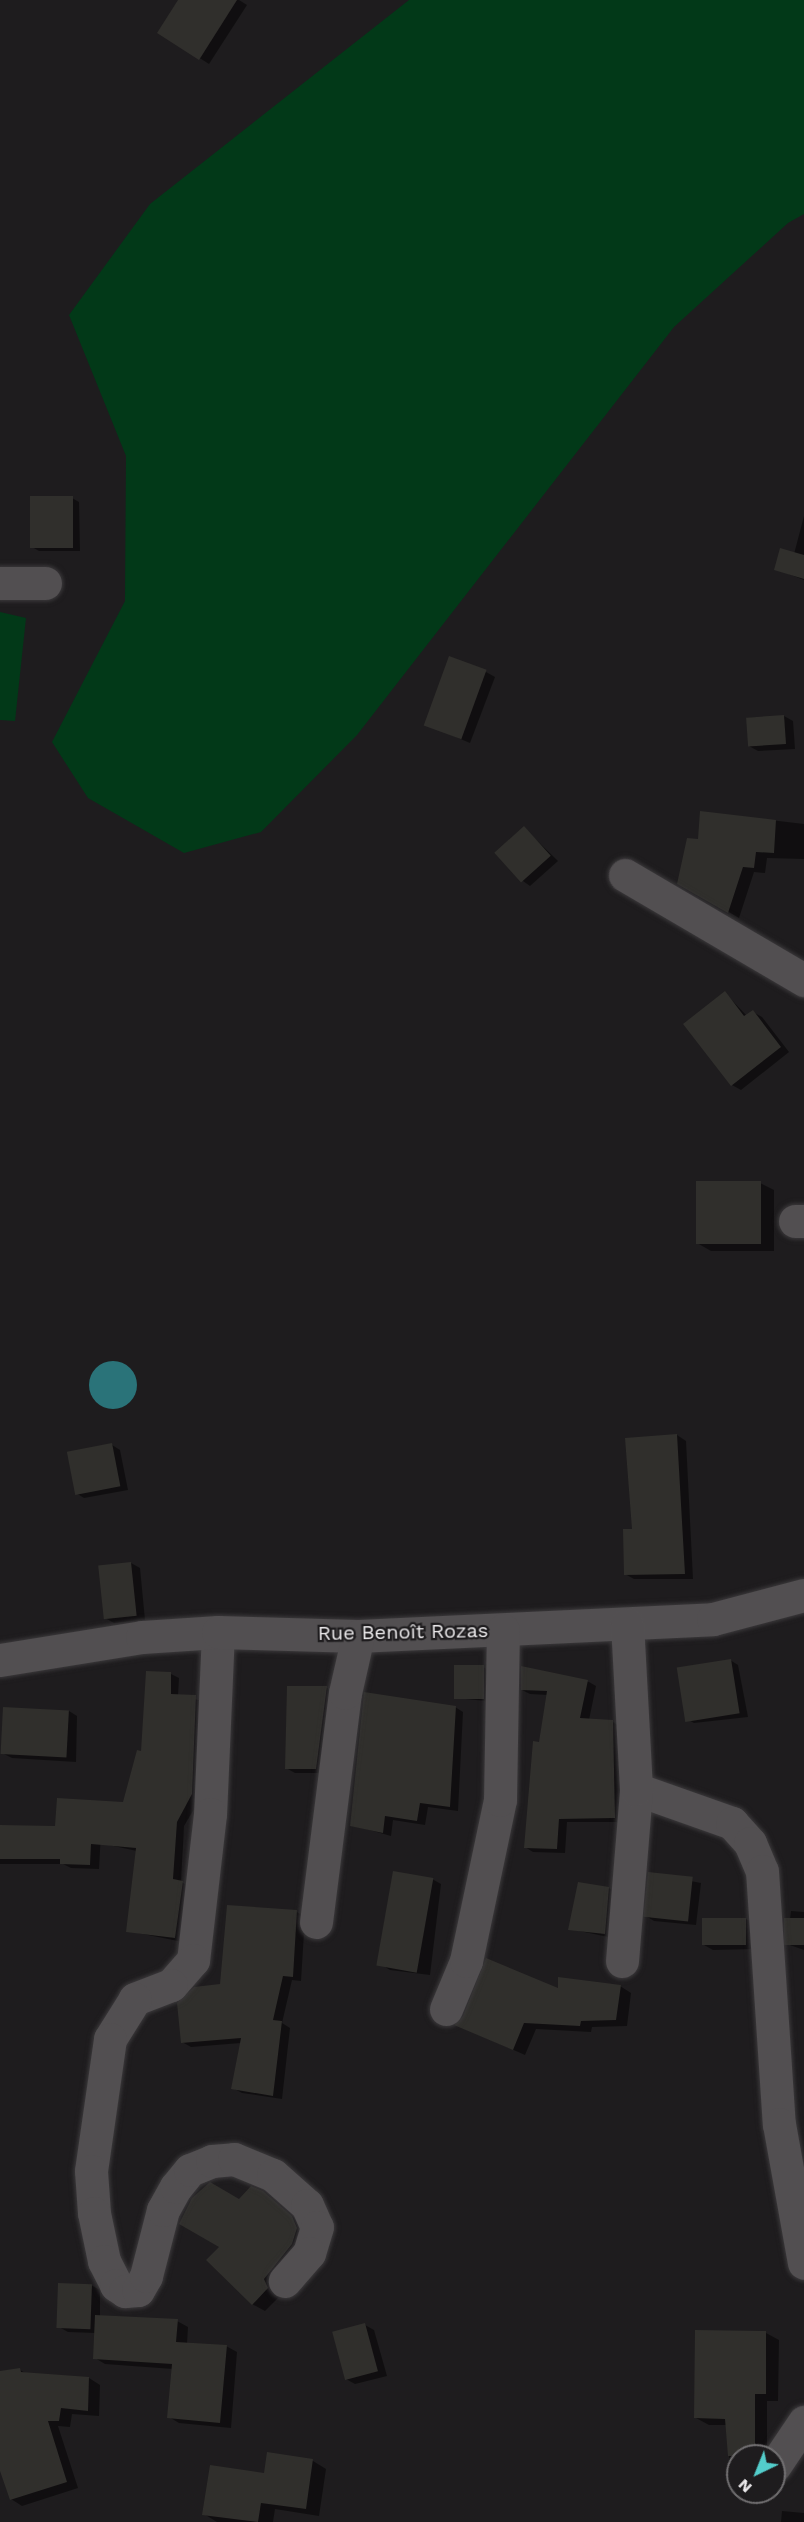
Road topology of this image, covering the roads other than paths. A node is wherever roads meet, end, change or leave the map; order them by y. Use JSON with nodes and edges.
{"nodes":[{"id":1,"x":0,"y":583,"type":"edge"},
{"id":2,"x":45,"y":583,"type":"dead end"},
{"id":3,"x":625,"y":875,"type":"dead end"},
{"id":4,"x":804,"y":980,"type":"edge"},
{"id":5,"x":804,"y":1595,"type":"edge"},
{"id":6,"x":627,"y":1624,"type":"junction"},
{"id":7,"x":503,"y":1630,"type":"junction"},
{"id":8,"x":218,"y":1632,"type":"junction"},
{"id":9,"x":358,"y":1636,"type":"junction"},
{"id":10,"x":0,"y":1660,"type":"edge"},
{"id":11,"x":636,"y":1789,"type":"junction"},
{"id":12,"x":316,"y":1922,"type":"dead end"},
{"id":13,"x":622,"y":1961,"type":"dead end"},
{"id":14,"x":446,"y":2009,"type":"dead end"},
{"id":15,"x":790,"y":2068,"type":"edge"},
{"id":16,"x":804,"y":2263,"type":"edge"},
{"id":17,"x":285,"y":2281,"type":"dead end"},
{"id":18,"x":804,"y":2422,"type":"edge"},
{"id":19,"x":786,"y":2449,"type":"edge"}],
"edges":[{"from":1,"to":2,"type":"street"},
{"from":3,"to":4,"type":"street"},
{"from":5,"to":6,"type":"street","name":"Rue Benoît Rozas"},
{"from":6,"to":7,"type":"street","name":"Rue Benoît Rozas"},
{"from":6,"to":11,"type":"street"},
{"from":7,"to":9,"type":"street","name":"Rue Benoît Rozas"},
{"from":7,"to":14,"type":"street"},
{"from":8,"to":9,"type":"street","name":"Rue Benoît Rozas"},
{"from":8,"to":10,"type":"street","name":"Rue Benoît Rozas"},
{"from":8,"to":17,"type":"street"},
{"from":9,"to":12,"type":"street"},
{"from":11,"to":13,"type":"street"},
{"from":11,"to":15,"type":"street"},
{"from":15,"to":16,"type":"street"},
{"from":18,"to":19,"type":"street"}]}
